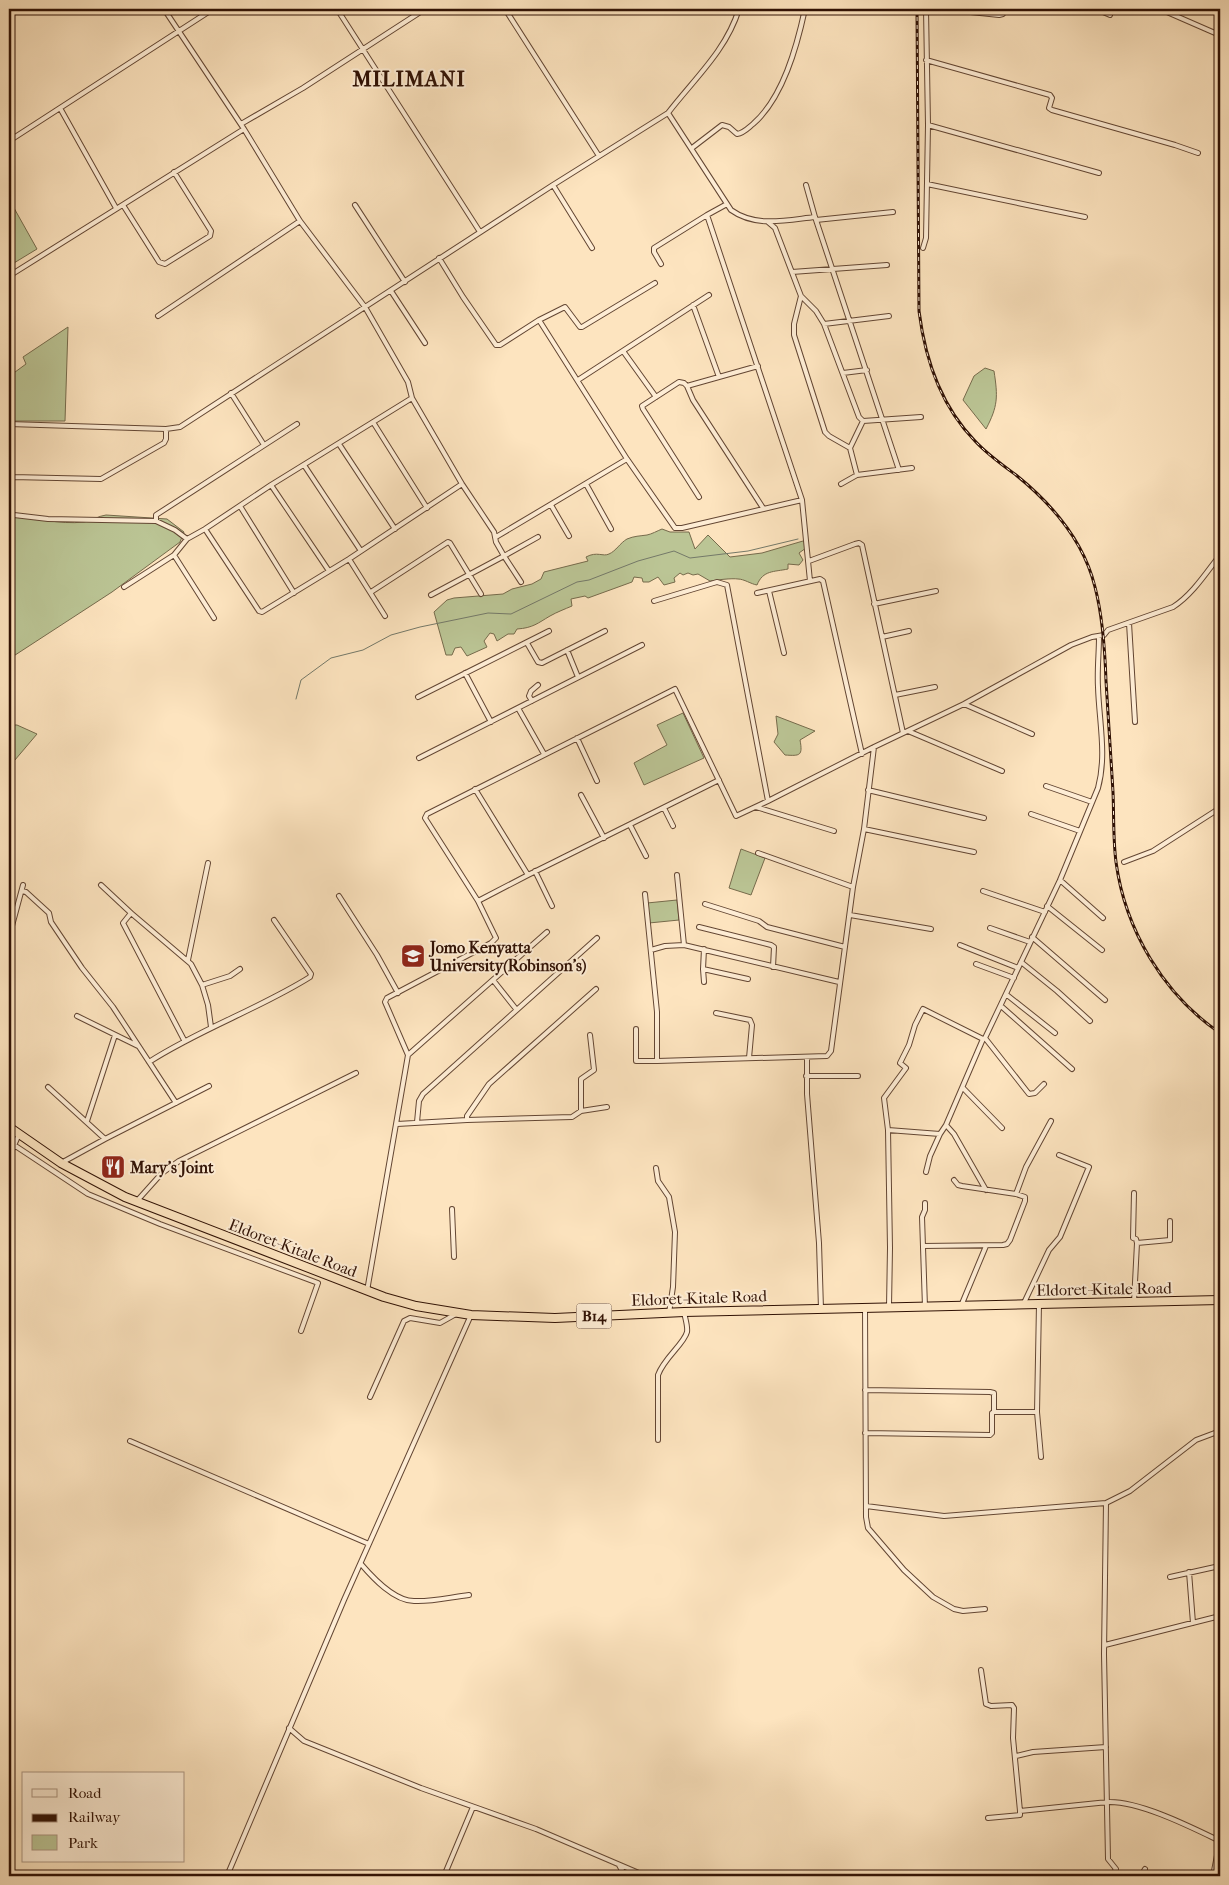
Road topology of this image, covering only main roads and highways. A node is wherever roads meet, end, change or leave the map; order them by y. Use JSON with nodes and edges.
{"nodes":[{"id":1,"x":9,"y":1127,"type":"edge"},
{"id":2,"x":1220,"y":1300,"type":"edge"}],
"edges":[{"from":1,"to":2,"type":"highway","name":"Eldoret-Kitale Road","number":"B14"}]}
